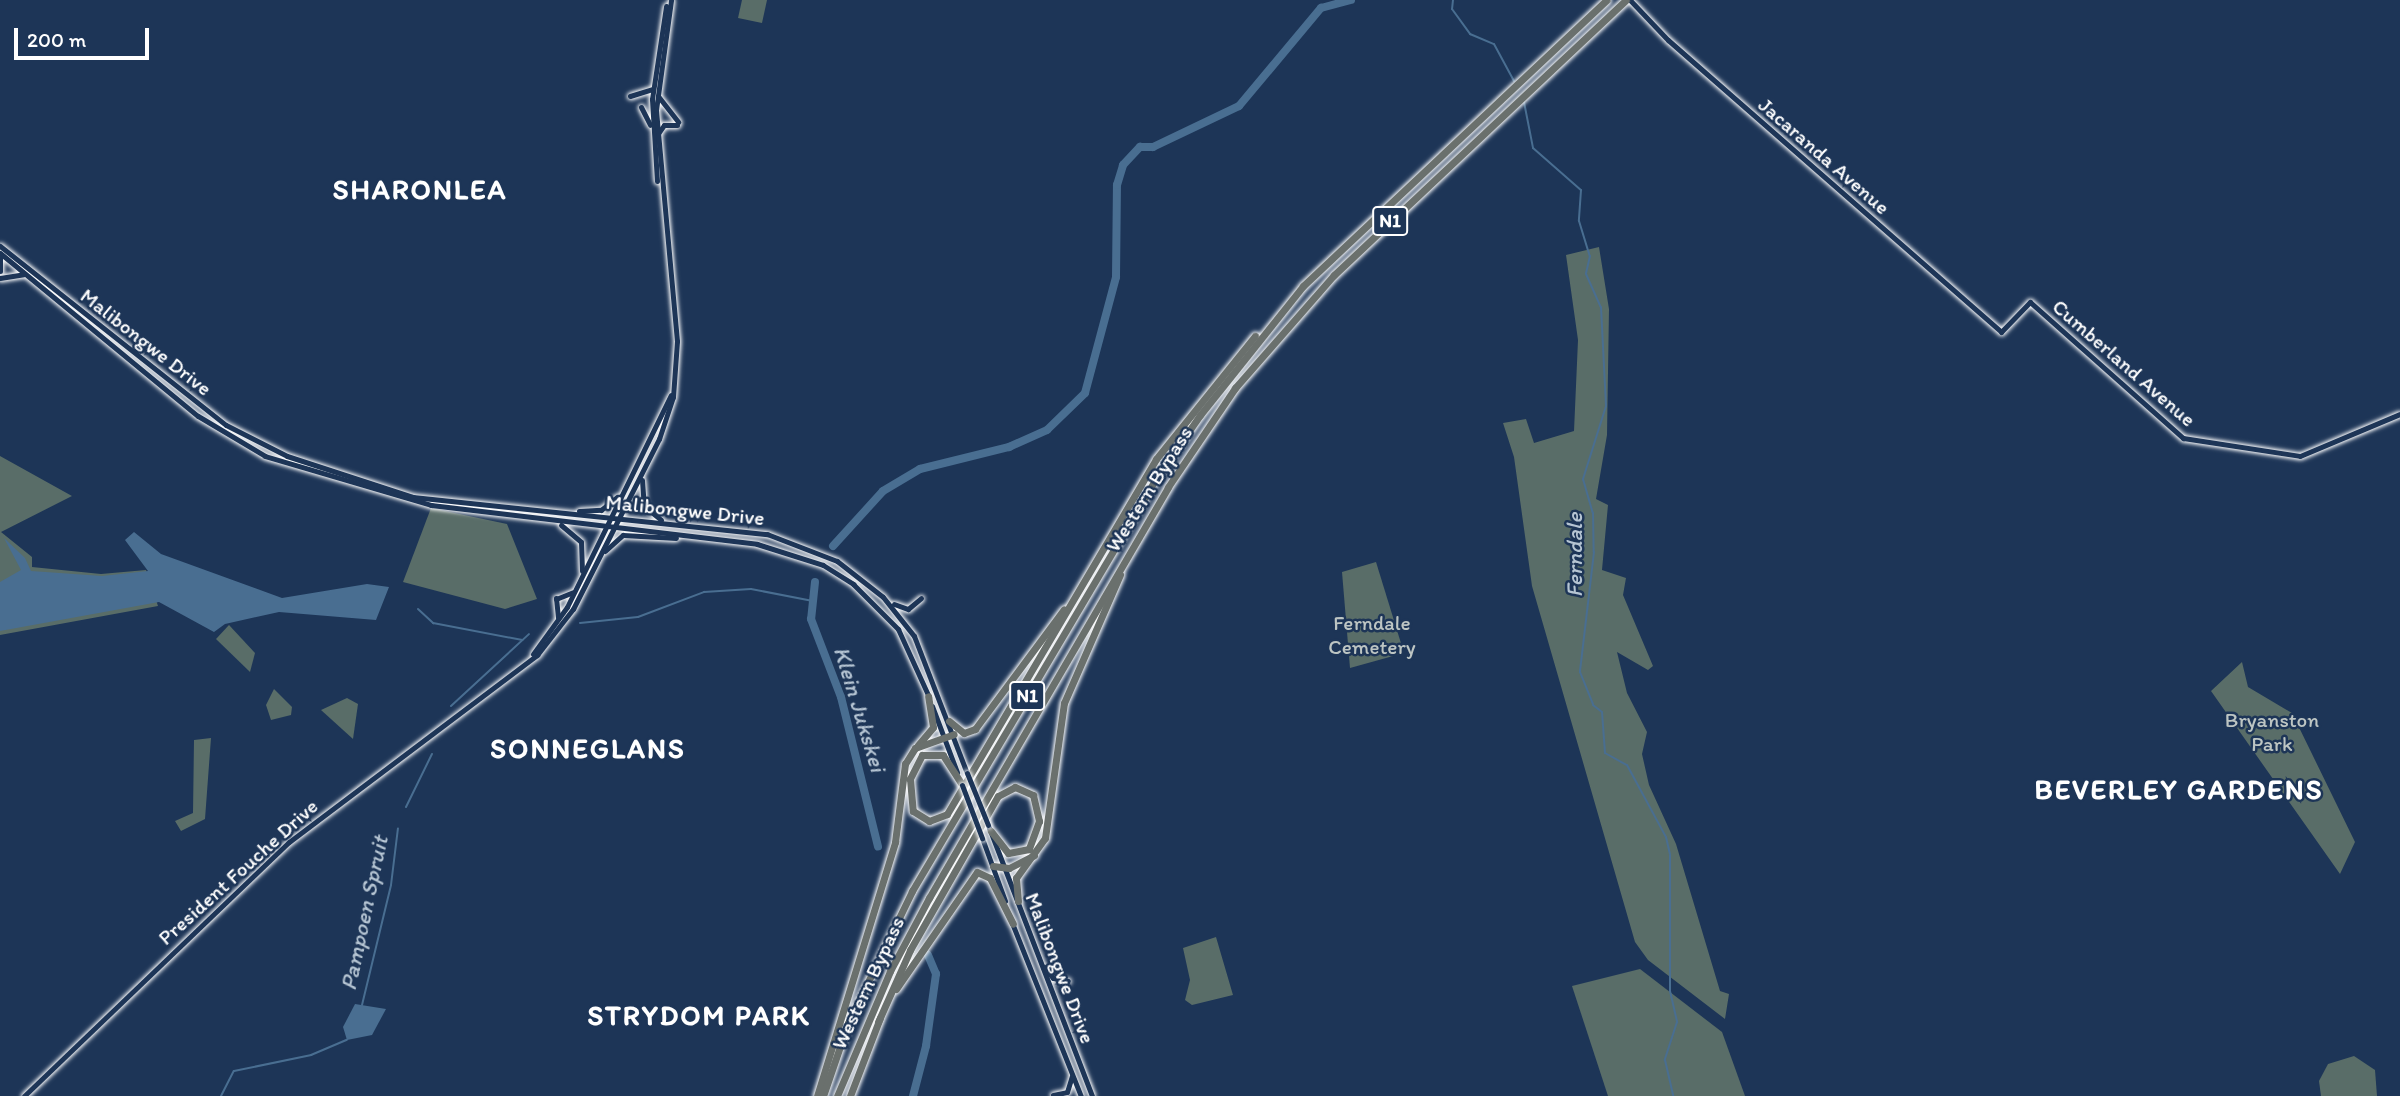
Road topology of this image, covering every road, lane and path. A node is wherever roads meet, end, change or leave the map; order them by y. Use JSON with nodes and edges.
{"nodes":[{"id":1,"x":669,"y":0,"type":"edge"},
{"id":2,"x":1606,"y":0,"type":"edge"},
{"id":3,"x":1628,"y":0,"type":"edge"},
{"id":4,"x":663,"y":41,"type":"junction"},
{"id":5,"x":670,"y":52,"type":"dead end"},
{"id":6,"x":654,"y":90,"type":"junction"},
{"id":7,"x":630,"y":96,"type":"dead end"},
{"id":8,"x":641,"y":107,"type":"dead end"},
{"id":9,"x":654,"y":135,"type":"junction"},
{"id":10,"x":0,"y":246,"type":"edge"},
{"id":11,"x":0,"y":253,"type":"edge"},
{"id":12,"x":0,"y":271,"type":"edge"},
{"id":13,"x":27,"y":275,"type":"junction"},
{"id":14,"x":0,"y":278,"type":"edge"},
{"id":15,"x":2030,"y":302,"type":"joint"},
{"id":16,"x":1273,"y":319,"type":"junction"},
{"id":17,"x":673,"y":389,"type":"junction"},
{"id":18,"x":2400,"y":414,"type":"edge"},
{"id":19,"x":643,"y":474,"type":"junction"},
{"id":20,"x":624,"y":489,"type":"junction"},
{"id":21,"x":562,"y":511,"type":"junction"},
{"id":22,"x":610,"y":518,"type":"junction"},
{"id":23,"x":618,"y":519,"type":"junction"},
{"id":24,"x":555,"y":522,"type":"junction"},
{"id":25,"x":667,"y":523,"type":"junction"},
{"id":26,"x":606,"y":529,"type":"junction"},
{"id":27,"x":613,"y":529,"type":"junction"},
{"id":28,"x":700,"y":538,"type":"junction"},
{"id":29,"x":1132,"y":548,"type":"junction"},
{"id":30,"x":597,"y":562,"type":"junction"},
{"id":31,"x":580,"y":581,"type":"junction"},
{"id":32,"x":1079,"y":587,"type":"junction"},
{"id":33,"x":575,"y":591,"type":"junction"},
{"id":34,"x":883,"y":597,"type":"junction"},
{"id":35,"x":921,"y":598,"type":"dead end"},
{"id":36,"x":556,"y":625,"type":"junction"},
{"id":37,"x":524,"y":664,"type":"junction"},
{"id":38,"x":928,"y":696,"type":"junction"},
{"id":39,"x":949,"y":721,"type":"junction"},
{"id":40,"x":954,"y":734,"type":"junction"},
{"id":41,"x":944,"y":737,"type":"junction"},
{"id":42,"x":915,"y":748,"type":"junction"},
{"id":43,"x":962,"y":784,"type":"junction"},
{"id":44,"x":990,"y":828,"type":"junction"},
{"id":45,"x":1038,"y":853,"type":"junction"},
{"id":46,"x":993,"y":866,"type":"junction"},
{"id":47,"x":1005,"y":868,"type":"junction"},
{"id":48,"x":1018,"y":901,"type":"junction"},
{"id":49,"x":1013,"y":924,"type":"junction"},
{"id":50,"x":1040,"y":961,"type":"junction"},
{"id":51,"x":1068,"y":981,"type":"dead end"},
{"id":52,"x":878,"y":1022,"type":"junction"},
{"id":53,"x":1072,"y":1075,"type":"junction"},
{"id":54,"x":1053,"y":1095,"type":"edge"},
{"id":55,"x":24,"y":1096,"type":"edge"},
{"id":56,"x":820,"y":1096,"type":"edge"},
{"id":57,"x":837,"y":1096,"type":"edge"},
{"id":58,"x":850,"y":1096,"type":"edge"},
{"id":59,"x":1081,"y":1096,"type":"edge"},
{"id":60,"x":1092,"y":1096,"type":"edge"}],
"edges":[{"from":1,"to":4,"type":"main road","name":"President Fouche Drive"},
{"from":1,"to":6,"type":"main road","name":"President Fouche Drive"},
{"from":2,"to":16,"type":"highway","name":"Western Bypass","number":"N1"},
{"from":3,"to":15,"type":"main road","name":"Jacaranda Avenue"},
{"from":3,"to":29,"type":"highway","name":"Western Bypass","number":"N1"},
{"from":4,"to":5,"type":"main road"},
{"from":4,"to":6,"type":"main road","name":"President Fouche Drive"},
{"from":6,"to":7,"type":"main road"},
{"from":6,"to":9,"type":"main road","name":"President Fouche Drive"},
{"from":6,"to":9,"type":"main road"},
{"from":8,"to":9,"type":"main road"},
{"from":9,"to":17,"type":"main road","name":"President Fouche Drive"},
{"from":10,"to":21,"type":"main road","name":"Malibongwe Drive"},
{"from":11,"to":12,"type":"main road"},
{"from":11,"to":13,"type":"main road","name":"Malibongwe Drive"},
{"from":13,"to":14,"type":"main road"},
{"from":13,"to":24,"type":"main road","name":"Malibongwe Drive"},
{"from":15,"to":18,"type":"main road","name":"Cumberland Avenue"},
{"from":16,"to":32,"type":"highway"},
{"from":16,"to":56,"type":"highway","name":"Western Bypass","number":"N1"},
{"from":17,"to":19,"type":"main road","name":"President Fouche Drive"},
{"from":17,"to":20,"type":"main road","name":"President Fouche Drive"},
{"from":19,"to":23,"type":"main road","name":"President Fouche Drive"},
{"from":19,"to":25,"type":"main road"},
{"from":20,"to":21,"type":"main road"},
{"from":20,"to":22,"type":"main road","name":"President Fouche Drive"},
{"from":21,"to":22,"type":"main road","name":"Malibongwe Drive"},
{"from":22,"to":23,"type":"main road","name":"Malibongwe Drive"},
{"from":22,"to":26,"type":"main road","name":"President Fouche Drive"},
{"from":23,"to":25,"type":"main road","name":"Malibongwe Drive"},
{"from":23,"to":27,"type":"main road","name":"President Fouche Drive"},
{"from":24,"to":26,"type":"main road","name":"Malibongwe Drive"},
{"from":24,"to":31,"type":"main road"},
{"from":25,"to":34,"type":"main road","name":"Malibongwe Drive"},
{"from":26,"to":27,"type":"main road","name":"Malibongwe Drive"},
{"from":26,"to":31,"type":"main road","name":"President Fouche Drive"},
{"from":27,"to":28,"type":"main road","name":"Malibongwe Drive"},
{"from":27,"to":30,"type":"main road","name":"President Fouche Drive"},
{"from":28,"to":30,"type":"main road"},
{"from":28,"to":38,"type":"main road","name":"Malibongwe Drive"},
{"from":29,"to":45,"type":"highway"},
{"from":29,"to":57,"type":"highway","name":"Western Bypass","number":"N1"},
{"from":30,"to":37,"type":"main road","name":"President Fouche Drive"},
{"from":31,"to":33,"type":"main road","name":"President Fouche Drive"},
{"from":32,"to":39,"type":"highway"},
{"from":32,"to":43,"type":"highway"},
{"from":33,"to":36,"type":"main road","name":"President Fouche Drive"},
{"from":33,"to":36,"type":"main road"},
{"from":34,"to":35,"type":"main road"},
{"from":34,"to":39,"type":"main road","name":"Malibongwe Drive"},
{"from":36,"to":37,"type":"main road","name":"President Fouche Drive"},
{"from":37,"to":55,"type":"main road","name":"President Fouche Drive"},
{"from":38,"to":41,"type":"main road","name":"Malibongwe Drive"},
{"from":38,"to":42,"type":"highway"},
{"from":39,"to":40,"type":"main road","name":"Malibongwe Drive"},
{"from":40,"to":41,"type":"highway"},
{"from":40,"to":44,"type":"main road","name":"Malibongwe Drive","bridge":true},
{"from":41,"to":42,"type":"highway"},
{"from":41,"to":43,"type":"main road","name":"Malibongwe Drive"},
{"from":42,"to":56,"type":"highway"},
{"from":43,"to":46,"type":"main road","name":"Malibongwe Drive","bridge":true},
{"from":44,"to":47,"type":"main road","name":"Malibongwe Drive"},
{"from":44,"to":52,"type":"highway"},
{"from":45,"to":47,"type":"highway"},
{"from":45,"to":48,"type":"highway"},
{"from":46,"to":47,"type":"highway"},
{"from":46,"to":49,"type":"main road","name":"Malibongwe Drive"},
{"from":47,"to":48,"type":"main road","name":"Malibongwe Drive"},
{"from":48,"to":50,"type":"main road","name":"Malibongwe Drive"},
{"from":49,"to":52,"type":"highway"},
{"from":49,"to":53,"type":"main road","name":"Malibongwe Drive"},
{"from":50,"to":51,"type":"main road"},
{"from":50,"to":60,"type":"main road","name":"Malibongwe Drive"},
{"from":52,"to":58,"type":"highway"},
{"from":53,"to":54,"type":"main road"},
{"from":53,"to":59,"type":"main road","name":"Malibongwe Drive"}]}
